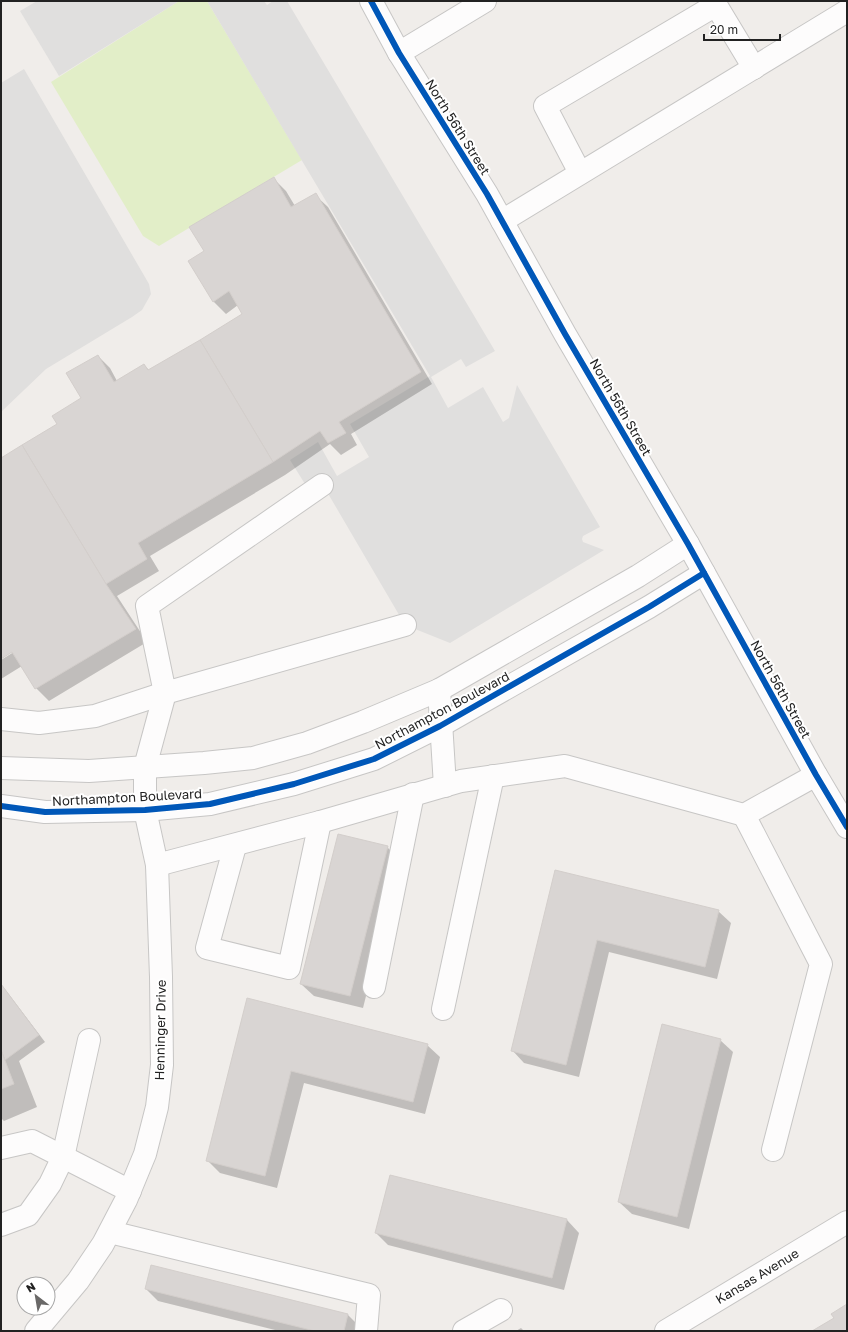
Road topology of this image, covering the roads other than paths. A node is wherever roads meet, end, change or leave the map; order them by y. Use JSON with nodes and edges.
{"nodes":[{"id":1,"x":371,"y":1,"type":"edge"},
{"id":2,"x":485,"y":1,"type":"edge"},
{"id":3,"x":717,"y":2,"type":"edge"},
{"id":4,"x":847,"y":11,"type":"edge"},
{"id":5,"x":399,"y":53,"type":"junction"},
{"id":6,"x":754,"y":68,"type":"junction"},
{"id":7,"x":580,"y":173,"type":"junction"},
{"id":8,"x":502,"y":221,"type":"junction"},
{"id":9,"x":322,"y":485,"type":"dead end"},
{"id":10,"x":688,"y":544,"type":"junction"},
{"id":11,"x":704,"y":573,"type":"junction"},
{"id":12,"x":405,"y":625,"type":"dead end"},
{"id":13,"x":439,"y":690,"type":"junction"},
{"id":14,"x":165,"y":693,"type":"junction"},
{"id":15,"x":1,"y":719,"type":"edge"},
{"id":16,"x":440,"y":726,"type":"junction"},
{"id":17,"x":145,"y":767,"type":"junction"},
{"id":18,"x":1,"y":768,"type":"edge"},
{"id":19,"x":816,"y":775,"type":"junction"},
{"id":20,"x":493,"y":776,"type":"junction"},
{"id":21,"x":445,"y":786,"type":"junction"},
{"id":22,"x":413,"y":794,"type":"junction"},
{"id":23,"x":1,"y":806,"type":"edge"},
{"id":24,"x":145,"y":810,"type":"junction"},
{"id":25,"x":744,"y":815,"type":"junction"},
{"id":26,"x":320,"y":822,"type":"junction"},
{"id":27,"x":847,"y":827,"type":"edge"},
{"id":28,"x":235,"y":846,"type":"junction"},
{"id":29,"x":157,"y":865,"type":"junction"},
{"id":30,"x":374,"y":987,"type":"dead end"},
{"id":31,"x":443,"y":1009,"type":"dead end"},
{"id":32,"x":89,"y":1040,"type":"dead end"},
{"id":33,"x":1,"y":1148,"type":"edge"},
{"id":34,"x":773,"y":1150,"type":"dead end"},
{"id":35,"x":63,"y":1157,"type":"junction"},
{"id":36,"x":130,"y":1191,"type":"junction"},
{"id":37,"x":847,"y":1222,"type":"edge"},
{"id":38,"x":1,"y":1225,"type":"edge"},
{"id":39,"x":110,"y":1232,"type":"junction"},
{"id":40,"x":501,"y":1310,"type":"dead end"},
{"id":41,"x":36,"y":1331,"type":"edge"},
{"id":42,"x":366,"y":1331,"type":"edge"},
{"id":43,"x":464,"y":1331,"type":"edge"},
{"id":44,"x":666,"y":1331,"type":"edge"}],
"edges":[{"from":1,"to":5,"type":"street","name":"North 56th Street"},
{"from":2,"to":5,"type":"street"},
{"from":3,"to":6,"type":"street"},
{"from":3,"to":7,"type":"street"},
{"from":4,"to":6,"type":"street"},
{"from":5,"to":8,"type":"street","name":"North 56th Street"},
{"from":6,"to":7,"type":"street"},
{"from":7,"to":8,"type":"street"},
{"from":8,"to":10,"type":"street","name":"North 56th Street"},
{"from":9,"to":14,"type":"street"},
{"from":10,"to":11,"type":"street","name":"North 56th Street"},
{"from":10,"to":13,"type":"street","name":"Northampton Boulevard"},
{"from":11,"to":16,"type":"street","name":"Northampton Boulevard"},
{"from":11,"to":19,"type":"street","name":"North 56th Street"},
{"from":12,"to":14,"type":"street"},
{"from":13,"to":16,"type":"street"},
{"from":13,"to":17,"type":"street","name":"Northampton Boulevard"},
{"from":14,"to":15,"type":"street"},
{"from":14,"to":17,"type":"street","name":"Henninger Drive"},
{"from":16,"to":21,"type":"street"},
{"from":16,"to":24,"type":"street","name":"Northampton Boulevard"},
{"from":17,"to":18,"type":"street","name":"Northampton Boulevard"},
{"from":17,"to":24,"type":"street","name":"Henninger Drive"},
{"from":19,"to":25,"type":"street"},
{"from":19,"to":27,"type":"street","name":"North 56th Street"},
{"from":20,"to":21,"type":"street"},
{"from":20,"to":25,"type":"street"},
{"from":20,"to":31,"type":"street"},
{"from":21,"to":22,"type":"street"},
{"from":22,"to":26,"type":"street"},
{"from":22,"to":30,"type":"street"},
{"from":23,"to":24,"type":"street","name":"Northampton Boulevard"},
{"from":24,"to":29,"type":"street","name":"Henninger Drive"},
{"from":25,"to":34,"type":"street"},
{"from":26,"to":28,"type":"street"},
{"from":26,"to":28,"type":"street"},
{"from":28,"to":29,"type":"street"},
{"from":29,"to":36,"type":"street","name":"Henninger Drive"},
{"from":32,"to":35,"type":"street"},
{"from":33,"to":35,"type":"street"},
{"from":35,"to":36,"type":"street"},
{"from":35,"to":38,"type":"street"},
{"from":36,"to":39,"type":"street","name":"Henninger Drive"},
{"from":37,"to":44,"type":"street","name":"Kansas Avenue"},
{"from":39,"to":41,"type":"street","name":"Henninger Drive"},
{"from":39,"to":42,"type":"street"},
{"from":40,"to":43,"type":"street"}]}
